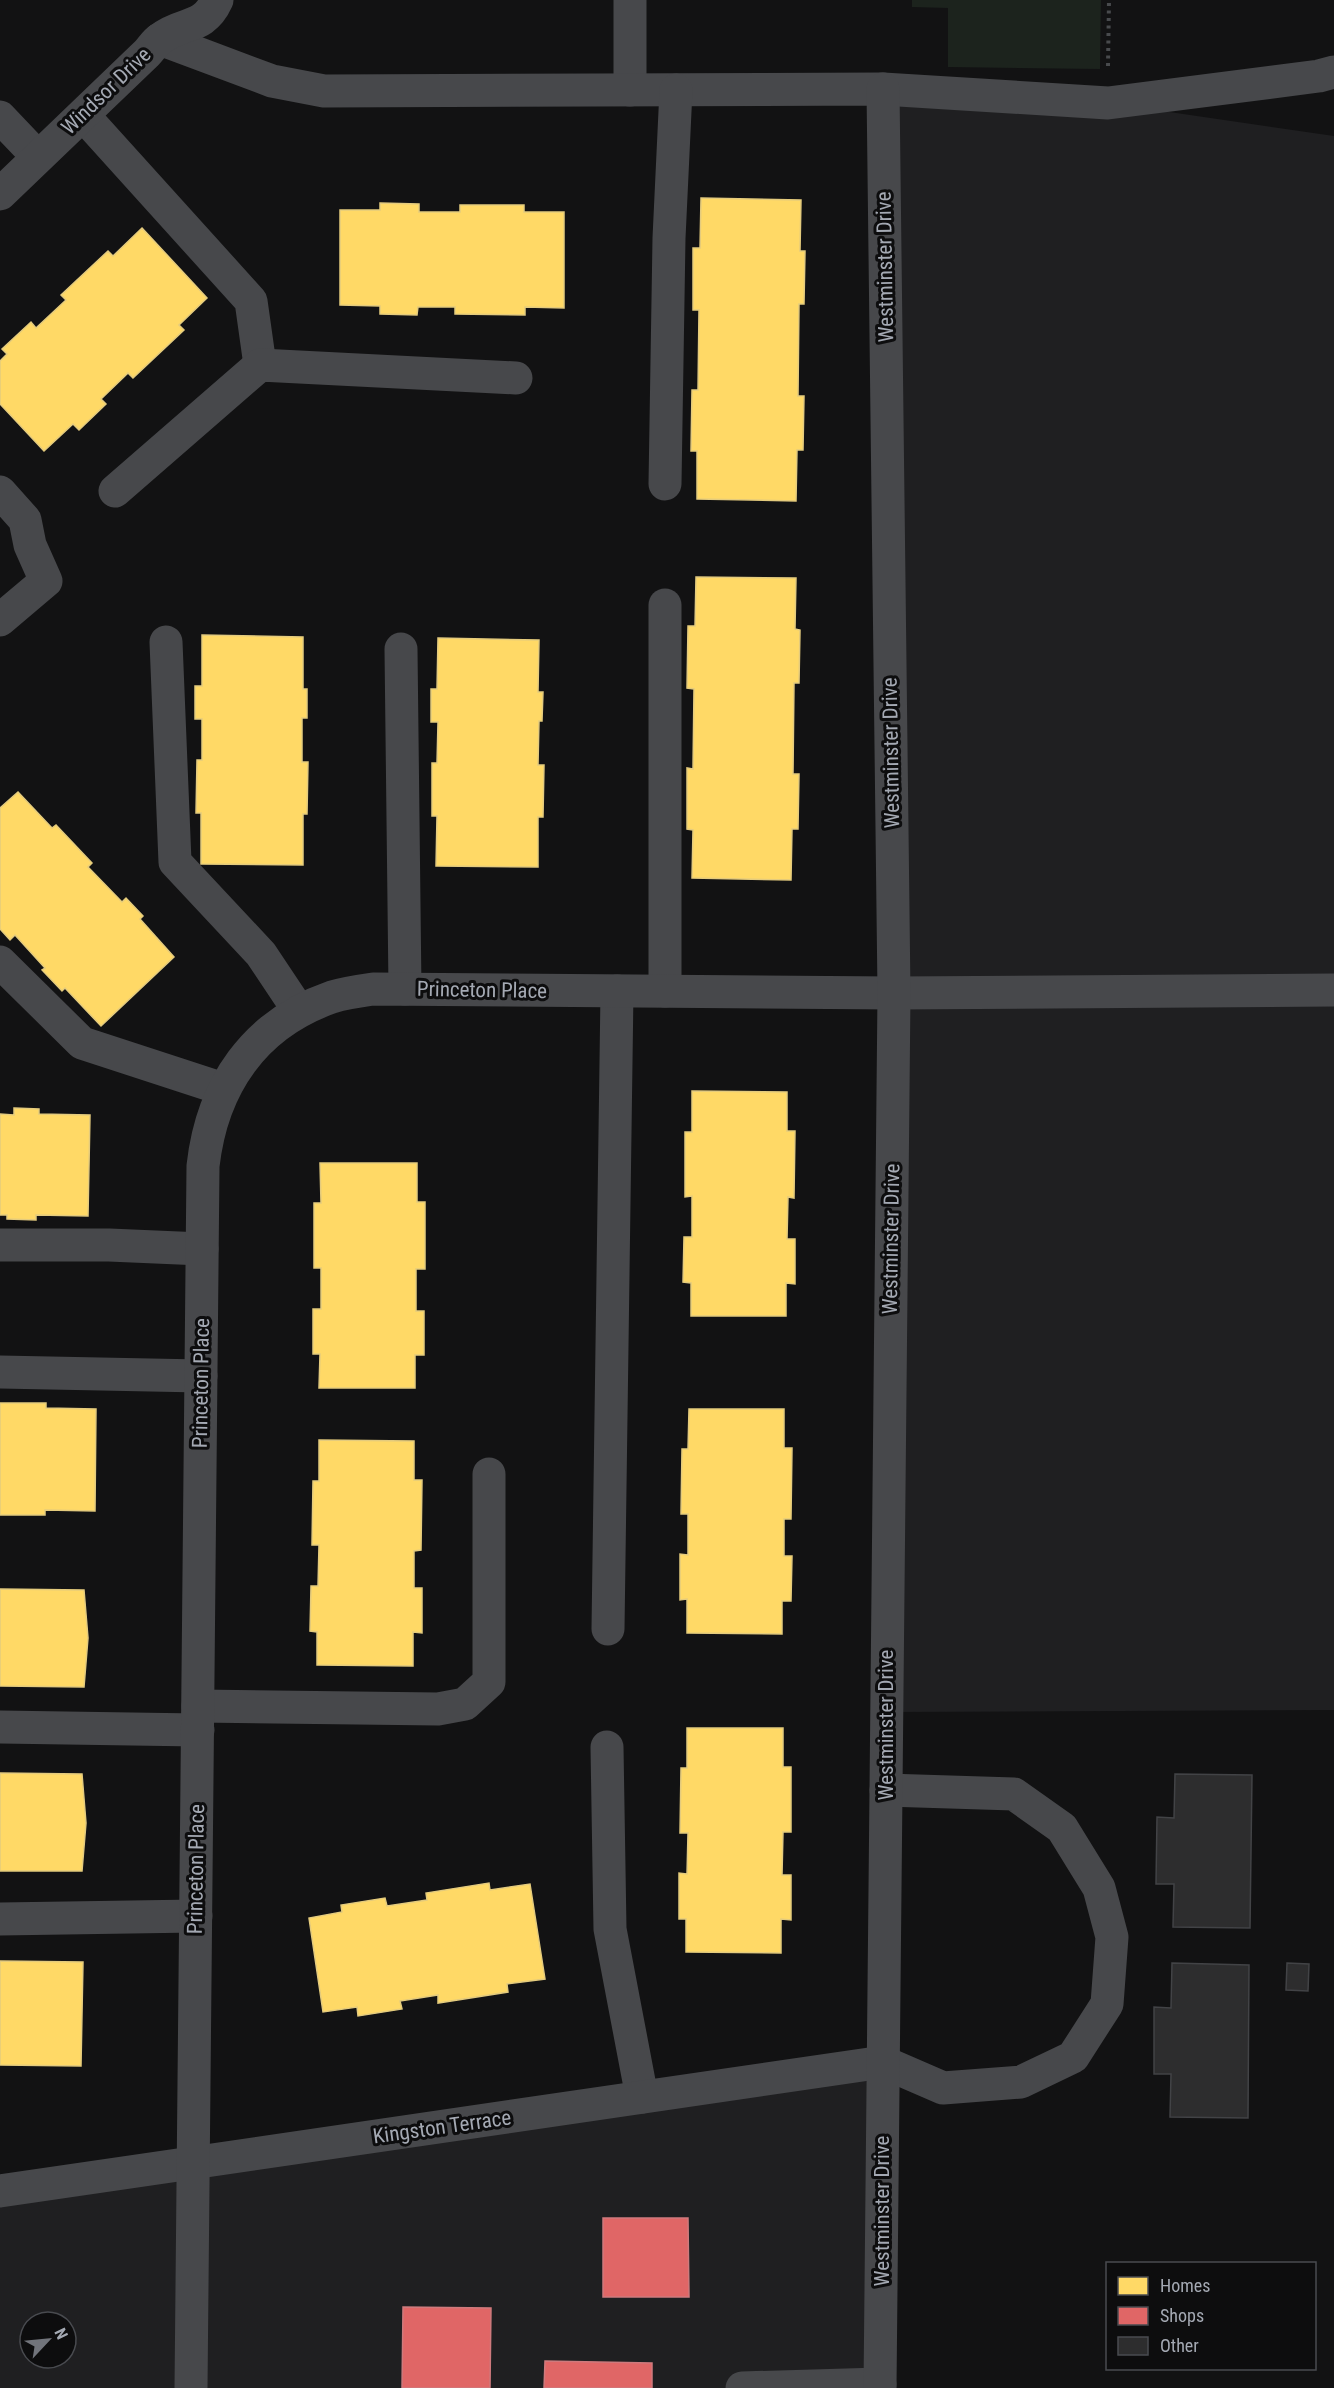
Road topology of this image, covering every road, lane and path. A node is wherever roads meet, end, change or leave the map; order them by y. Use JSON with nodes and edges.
{"nodes":[{"id":1,"x":217,"y":0,"type":"edge"},
{"id":2,"x":630,"y":0,"type":"edge"},
{"id":3,"x":1109,"y":0,"type":"edge"},
{"id":4,"x":160,"y":39,"type":"junction"},
{"id":5,"x":1334,"y":72,"type":"edge"},
{"id":6,"x":883,"y":89,"type":"junction"},
{"id":7,"x":630,"y":90,"type":"junction"},
{"id":8,"x":676,"y":90,"type":"junction"},
{"id":9,"x":1108,"y":103,"type":"junction"},
{"id":10,"x":83,"y":115,"type":"junction"},
{"id":11,"x":0,"y":117,"type":"edge"},
{"id":12,"x":38,"y":157,"type":"junction"},
{"id":13,"x":0,"y":194,"type":"edge"},
{"id":14,"x":260,"y":365,"type":"junction"},
{"id":15,"x":516,"y":378,"type":"dead end"},
{"id":16,"x":665,"y":484,"type":"dead end"},
{"id":17,"x":115,"y":491,"type":"dead end"},
{"id":18,"x":0,"y":492,"type":"edge"},
{"id":19,"x":665,"y":605,"type":"dead end"},
{"id":20,"x":0,"y":620,"type":"edge"},
{"id":21,"x":166,"y":642,"type":"dead end"},
{"id":22,"x":401,"y":649,"type":"dead end"},
{"id":23,"x":0,"y":962,"type":"edge"},
{"id":24,"x":405,"y":989,"type":"junction"},
{"id":25,"x":1334,"y":990,"type":"edge"},
{"id":26,"x":617,"y":991,"type":"junction"},
{"id":27,"x":664,"y":991,"type":"junction"},
{"id":28,"x":894,"y":993,"type":"junction"},
{"id":29,"x":299,"y":1011,"type":"junction"},
{"id":30,"x":223,"y":1089,"type":"junction"},
{"id":31,"x":0,"y":1245,"type":"edge"},
{"id":32,"x":202,"y":1249,"type":"junction"},
{"id":33,"x":0,"y":1372,"type":"edge"},
{"id":34,"x":201,"y":1376,"type":"junction"},
{"id":35,"x":489,"y":1474,"type":"dead end"},
{"id":36,"x":608,"y":1629,"type":"dead end"},
{"id":37,"x":198,"y":1718,"type":"junction"},
{"id":38,"x":0,"y":1727,"type":"edge"},
{"id":39,"x":608,"y":1747,"type":"dead end"},
{"id":40,"x":886,"y":1790,"type":"junction"},
{"id":41,"x":196,"y":1916,"type":"junction"},
{"id":42,"x":0,"y":1918,"type":"edge"},
{"id":43,"x":883,"y":2062,"type":"junction"},
{"id":44,"x":642,"y":2097,"type":"junction"},
{"id":45,"x":194,"y":2163,"type":"junction"},
{"id":46,"x":0,"y":2192,"type":"edge"},
{"id":47,"x":880,"y":2386,"type":"edge"},
{"id":48,"x":793,"y":2387,"type":"edge"},
{"id":49,"x":191,"y":2388,"type":"edge"},
{"id":50,"x":742,"y":2388,"type":"edge"}],
"edges":[{"from":1,"to":4,"type":"street","name":"Windsor Drive"},
{"from":2,"to":7,"type":"street"},
{"from":3,"to":9,"type":"path"},
{"from":4,"to":7,"type":"street"},
{"from":4,"to":10,"type":"street","name":"Windsor Drive"},
{"from":5,"to":9,"type":"street"},
{"from":6,"to":8,"type":"street"},
{"from":6,"to":9,"type":"street"},
{"from":6,"to":28,"type":"street","name":"Westminster Drive"},
{"from":7,"to":8,"type":"street"},
{"from":8,"to":16,"type":"street"},
{"from":10,"to":12,"type":"street","name":"Windsor Drive"},
{"from":10,"to":14,"type":"street"},
{"from":11,"to":12,"type":"street"},
{"from":12,"to":13,"type":"street","name":"Windsor Drive"},
{"from":14,"to":15,"type":"street"},
{"from":14,"to":17,"type":"street"},
{"from":18,"to":20,"type":"street"},
{"from":19,"to":27,"type":"street"},
{"from":21,"to":29,"type":"street"},
{"from":22,"to":24,"type":"street"},
{"from":23,"to":30,"type":"street"},
{"from":24,"to":26,"type":"street","name":"Princeton Place"},
{"from":24,"to":29,"type":"street","name":"Princeton Place"},
{"from":25,"to":28,"type":"street","name":"Princeton Place"},
{"from":26,"to":27,"type":"street","name":"Princeton Place"},
{"from":26,"to":36,"type":"street"},
{"from":27,"to":28,"type":"street","name":"Princeton Place"},
{"from":28,"to":40,"type":"street","name":"Westminster Drive"},
{"from":29,"to":30,"type":"street","name":"Princeton Place"},
{"from":30,"to":32,"type":"street","name":"Princeton Place"},
{"from":31,"to":32,"type":"street"},
{"from":32,"to":34,"type":"street","name":"Princeton Place"},
{"from":33,"to":34,"type":"street"},
{"from":34,"to":37,"type":"street","name":"Princeton Place"},
{"from":35,"to":37,"type":"street"},
{"from":37,"to":38,"type":"street"},
{"from":37,"to":41,"type":"street","name":"Princeton Place"},
{"from":39,"to":44,"type":"street"},
{"from":40,"to":43,"type":"street","name":"Westminster Drive"},
{"from":40,"to":43,"type":"street"},
{"from":41,"to":42,"type":"street"},
{"from":41,"to":45,"type":"street","name":"Princeton Place"},
{"from":43,"to":44,"type":"street","name":"Kingston Terrace"},
{"from":43,"to":47,"type":"street","name":"Westminster Drive"},
{"from":44,"to":45,"type":"street","name":"Kingston Terrace"},
{"from":45,"to":46,"type":"street","name":"Kingston Terrace"},
{"from":45,"to":49,"type":"street","name":"Princeton Place"},
{"from":47,"to":48,"type":"street"},
{"from":48,"to":50,"type":"street"}]}
